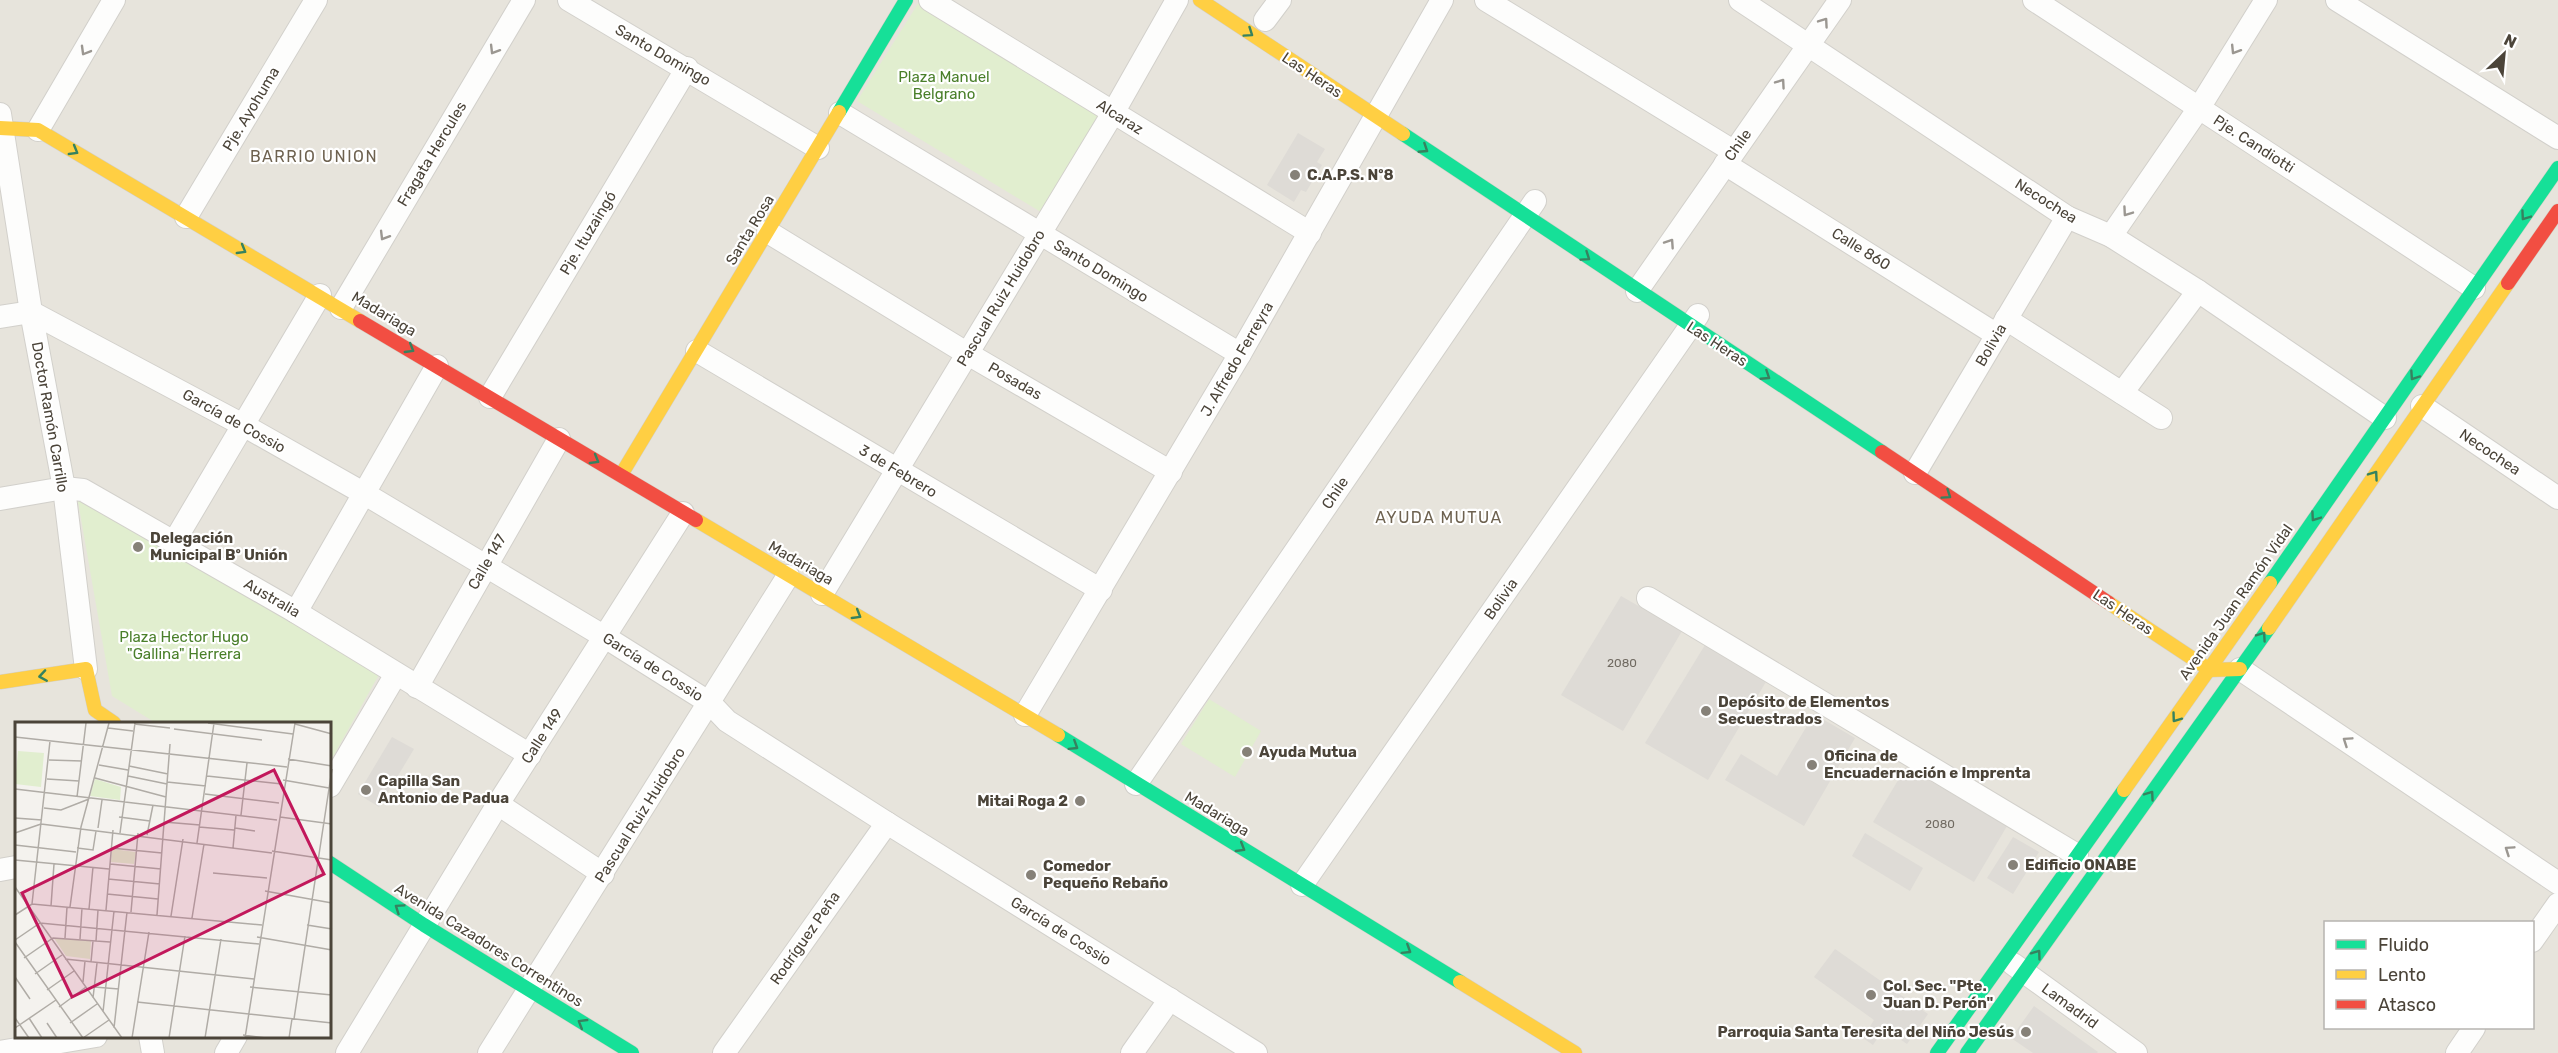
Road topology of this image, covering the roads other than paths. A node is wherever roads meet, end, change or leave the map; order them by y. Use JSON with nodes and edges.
{"nodes":[{"id":1,"x":114,"y":0,"type":"edge"},
{"id":2,"x":316,"y":0,"type":"edge"},
{"id":3,"x":524,"y":0,"type":"edge"},
{"id":4,"x":569,"y":0,"type":"edge"},
{"id":5,"x":906,"y":0,"type":"edge"},
{"id":6,"x":930,"y":0,"type":"edge"},
{"id":7,"x":1177,"y":0,"type":"edge"},
{"id":8,"x":1200,"y":0,"type":"edge"},
{"id":9,"x":1280,"y":0,"type":"edge"},
{"id":10,"x":1442,"y":0,"type":"edge"},
{"id":11,"x":1486,"y":0,"type":"edge"},
{"id":12,"x":1740,"y":0,"type":"edge"},
{"id":13,"x":1840,"y":0,"type":"edge"},
{"id":14,"x":2034,"y":0,"type":"edge"},
{"id":15,"x":2266,"y":0,"type":"edge"},
{"id":16,"x":2337,"y":0,"type":"edge"},
{"id":17,"x":1263,"y":19,"type":"dead end"},
{"id":18,"x":1808,"y":44,"type":"junction"},
{"id":19,"x":687,"y":68,"type":"junction"},
{"id":20,"x":1381,"y":104,"type":"junction"},
{"id":21,"x":2199,"y":108,"type":"junction"},
{"id":22,"x":840,"y":112,"type":"junction"},
{"id":23,"x":1113,"y":113,"type":"junction"},
{"id":24,"x":1,"y":122,"type":"edge"},
{"id":25,"x":38,"y":130,"type":"junction"},
{"id":26,"x":2558,"y":138,"type":"edge"},
{"id":27,"x":818,"y":148,"type":"junction"},
{"id":28,"x":1729,"y":157,"type":"junction"},
{"id":29,"x":2558,"y":168,"type":"edge"},
{"id":30,"x":1533,"y":205,"type":"junction"},
{"id":31,"x":2558,"y":211,"type":"edge"},
{"id":32,"x":186,"y":217,"type":"junction"},
{"id":33,"x":2067,"y":217,"type":"junction"},
{"id":34,"x":768,"y":232,"type":"junction"},
{"id":35,"x":1310,"y":233,"type":"junction"},
{"id":36,"x":1040,"y":234,"type":"junction"},
{"id":37,"x":2110,"y":236,"type":"junction"},
{"id":38,"x":1645,"y":280,"type":"junction"},
{"id":39,"x":2474,"y":288,"type":"junction"},
{"id":40,"x":2198,"y":291,"type":"junction"},
{"id":41,"x":320,"y":295,"type":"junction"},
{"id":42,"x":341,"y":308,"type":"junction"},
{"id":43,"x":31,"y":312,"type":"junction"},
{"id":44,"x":1698,"y":316,"type":"junction"},
{"id":45,"x":0,"y":317,"type":"edge"},
{"id":46,"x":2002,"y":327,"type":"junction"},
{"id":47,"x":697,"y":351,"type":"junction"},
{"id":48,"x":968,"y":354,"type":"junction"},
{"id":49,"x":1240,"y":354,"type":"junction"},
{"id":50,"x":437,"y":366,"type":"junction"},
{"id":51,"x":2122,"y":393,"type":"junction"},
{"id":52,"x":490,"y":397,"type":"junction"},
{"id":53,"x":2422,"y":406,"type":"junction"},
{"id":54,"x":2161,"y":418,"type":"dead end"},
{"id":55,"x":2385,"y":418,"type":"junction"},
{"id":56,"x":243,"y":424,"type":"junction"},
{"id":57,"x":559,"y":439,"type":"junction"},
{"id":58,"x":1921,"y":462,"type":"junction"},
{"id":59,"x":897,"y":471,"type":"junction"},
{"id":60,"x":1171,"y":472,"type":"junction"},
{"id":61,"x":621,"y":475,"type":"junction"},
{"id":62,"x":64,"y":488,"type":"junction"},
{"id":63,"x":364,"y":494,"type":"junction"},
{"id":64,"x":2558,"y":498,"type":"edge"},
{"id":65,"x":0,"y":499,"type":"edge"},
{"id":66,"x":683,"y":513,"type":"junction"},
{"id":67,"x":174,"y":542,"type":"junction"},
{"id":68,"x":484,"y":566,"type":"junction"},
{"id":69,"x":788,"y":576,"type":"junction"},
{"id":70,"x":1101,"y":590,"type":"junction"},
{"id":71,"x":822,"y":594,"type":"junction"},
{"id":72,"x":1648,"y":597,"type":"dead end"},
{"id":73,"x":296,"y":612,"type":"junction"},
{"id":74,"x":606,"y":637,"type":"junction"},
{"id":75,"x":2214,"y":652,"type":"junction"},
{"id":76,"x":86,"y":669,"type":"junction"},
{"id":77,"x":2240,"y":669,"type":"junction"},
{"id":78,"x":2210,"y":670,"type":"junction"},
{"id":79,"x":396,"y":674,"type":"junction"},
{"id":80,"x":0,"y":682,"type":"edge"},
{"id":81,"x":417,"y":687,"type":"junction"},
{"id":82,"x":710,"y":703,"type":"junction"},
{"id":83,"x":1025,"y":715,"type":"junction"},
{"id":84,"x":96,"y":717,"type":"edge"},
{"id":85,"x":111,"y":722,"type":"edge"},
{"id":86,"x":530,"y":755,"type":"junction"},
{"id":87,"x":332,"y":783,"type":"edge"},
{"id":88,"x":1136,"y":784,"type":"junction"},
{"id":89,"x":498,"y":804,"type":"junction"},
{"id":90,"x":887,"y":823,"type":"junction"},
{"id":91,"x":2077,"y":855,"type":"junction"},
{"id":92,"x":15,"y":867,"type":"edge"},
{"id":93,"x":0,"y":870,"type":"edge"},
{"id":94,"x":332,"y":870,"type":"edge"},
{"id":95,"x":603,"y":874,"type":"junction"},
{"id":96,"x":2558,"y":883,"type":"edge"},
{"id":97,"x":1302,"y":885,"type":"junction"},
{"id":98,"x":2558,"y":904,"type":"edge"},
{"id":99,"x":424,"y":925,"type":"junction"},
{"id":100,"x":2534,"y":938,"type":"edge"},
{"id":101,"x":2004,"y":958,"type":"junction"},
{"id":102,"x":2024,"y":973,"type":"junction"},
{"id":103,"x":529,"y":990,"type":"junction"},
{"id":104,"x":1170,"y":999,"type":"junction"},
{"id":105,"x":2473,"y":1029,"type":"edge"},
{"id":106,"x":84,"y":1038,"type":"edge"},
{"id":107,"x":150,"y":1038,"type":"edge"},
{"id":108,"x":235,"y":1038,"type":"edge"},
{"id":109,"x":0,"y":1052,"type":"edge"},
{"id":110,"x":153,"y":1053,"type":"edge"},
{"id":111,"x":226,"y":1053,"type":"edge"},
{"id":112,"x":347,"y":1053,"type":"edge"},
{"id":113,"x":489,"y":1053,"type":"edge"},
{"id":114,"x":632,"y":1053,"type":"edge"},
{"id":115,"x":724,"y":1053,"type":"edge"},
{"id":116,"x":1132,"y":1053,"type":"edge"},
{"id":117,"x":1256,"y":1053,"type":"edge"},
{"id":118,"x":1575,"y":1053,"type":"edge"},
{"id":119,"x":1937,"y":1053,"type":"edge"},
{"id":120,"x":1967,"y":1053,"type":"edge"},
{"id":121,"x":2136,"y":1053,"type":"edge"},
{"id":122,"x":2457,"y":1053,"type":"edge"}],
"edges":[{"from":1,"to":25,"type":"street","one_way":true},
{"from":2,"to":32,"type":"street","name":"Pje. Ayohuma"},
{"from":3,"to":42,"type":"street","name":"Fragata Hercules","one_way":true},
{"from":4,"to":19,"type":"street","name":"Santo Domingo"},
{"from":5,"to":22,"type":"main road","name":"Santa Rosa"},
{"from":6,"to":23,"type":"street","name":"Alcaraz"},
{"from":7,"to":23,"type":"street","name":"Pascual Ruiz Huidobro"},
{"from":8,"to":20,"type":"main road","name":"Las Heras","one_way":true},
{"from":9,"to":17,"type":"street"},
{"from":10,"to":20,"type":"street","name":"J. Alfredo Ferreyra"},
{"from":11,"to":28,"type":"street","name":"Calle 860"},
{"from":12,"to":18,"type":"street","name":"Necochea"},
{"from":18,"to":13,"type":"street","name":"Chile","one_way":true},
{"from":14,"to":21,"type":"street","name":"Pje. Candiotti"},
{"from":15,"to":21,"type":"street","one_way":true},
{"from":16,"to":26,"type":"street"},
{"from":28,"to":18,"type":"street","name":"Chile","one_way":true},
{"from":18,"to":33,"type":"street","name":"Necochea"},
{"from":19,"to":27,"type":"street","name":"Santo Domingo"},
{"from":19,"to":52,"type":"street","name":"Pje. Ituzaingó"},
{"from":20,"to":30,"type":"main road","name":"Las Heras","one_way":true},
{"from":20,"to":35,"type":"street","name":"J. Alfredo Ferreyra"},
{"from":21,"to":37,"type":"street","one_way":true},
{"from":21,"to":39,"type":"street","name":"Pje. Candiotti"},
{"from":22,"to":27,"type":"main road","name":"Santa Rosa"},
{"from":22,"to":36,"type":"street","name":"Santo Domingo"},
{"from":23,"to":35,"type":"street","name":"Alcaraz"},
{"from":23,"to":36,"type":"street","name":"Pascual Ruiz Huidobro"},
{"from":24,"to":25,"type":"main road","name":"Madariaga"},
{"from":24,"to":43,"type":"street","name":"Doctor Ramón Carrillo"},
{"from":25,"to":32,"type":"main road","name":"Madariaga","one_way":true},
{"from":27,"to":34,"type":"main road","name":"Santa Rosa"},
{"from":38,"to":28,"type":"street","name":"Chile","one_way":true},
{"from":28,"to":46,"type":"street","name":"Calle 860"},
{"from":29,"to":39,"type":"main road","name":"Avenida Juan Ramón Vidal","one_way":true},
{"from":30,"to":38,"type":"main road","name":"Las Heras","one_way":true},
{"from":30,"to":88,"type":"street","name":"Chile"},
{"from":31,"to":53,"type":"main road"},
{"from":32,"to":41,"type":"main road","name":"Madariaga","one_way":true},
{"from":33,"to":37,"type":"street","name":"Necochea"},
{"from":33,"to":46,"type":"street","name":"Bolivia"},
{"from":34,"to":47,"type":"main road","name":"Santa Rosa"},
{"from":34,"to":48,"type":"street","name":"Posadas"},
{"from":35,"to":49,"type":"street","name":"J. Alfredo Ferreyra"},
{"from":36,"to":48,"type":"street","name":"Pascual Ruiz Huidobro"},
{"from":36,"to":49,"type":"street","name":"Santo Domingo"},
{"from":37,"to":40,"type":"street","name":"Necochea"},
{"from":38,"to":44,"type":"main road","name":"Las Heras"},
{"from":39,"to":55,"type":"main road","name":"Avenida Juan Ramón Vidal","one_way":true},
{"from":40,"to":51,"type":"street"},
{"from":40,"to":55,"type":"street","name":"Necochea"},
{"from":41,"to":42,"type":"main road","name":"Madariaga"},
{"from":41,"to":56,"type":"street"},
{"from":42,"to":50,"type":"main road","name":"Madariaga","one_way":true},
{"from":43,"to":45,"type":"street"},
{"from":43,"to":56,"type":"street","name":"García de Cossio"},
{"from":43,"to":62,"type":"street","name":"Doctor Ramón Carrillo"},
{"from":44,"to":58,"type":"main road","name":"Las Heras","one_way":true},
{"from":44,"to":97,"type":"street","name":"Bolivia"},
{"from":46,"to":51,"type":"street","name":"Calle 860"},
{"from":46,"to":58,"type":"street","name":"Bolivia"},
{"from":47,"to":59,"type":"street","name":"3 de Febrero"},
{"from":47,"to":61,"type":"main road","name":"Santa Rosa"},
{"from":48,"to":59,"type":"street","name":"Pascual Ruiz Huidobro"},
{"from":48,"to":60,"type":"street","name":"Posadas"},
{"from":49,"to":60,"type":"street","name":"J. Alfredo Ferreyra"},
{"from":50,"to":52,"type":"main road","name":"Madariaga"},
{"from":50,"to":63,"type":"street"},
{"from":51,"to":54,"type":"street","name":"Calle 860"},
{"from":52,"to":57,"type":"main road","name":"Madariaga"},
{"from":53,"to":64,"type":"street","name":"Necochea"},
{"from":77,"to":53,"type":"main road","one_way":true},
{"from":55,"to":75,"type":"main road","name":"Avenida Juan Ramón Vidal","one_way":true},
{"from":56,"to":63,"type":"street","name":"García de Cossio"},
{"from":56,"to":67,"type":"street"},
{"from":57,"to":61,"type":"main road","name":"Madariaga","one_way":true},
{"from":57,"to":68,"type":"street","name":"Calle 147"},
{"from":58,"to":78,"type":"main road","name":"Las Heras","one_way":true},
{"from":59,"to":70,"type":"street","name":"3 de Febrero"},
{"from":59,"to":71,"type":"street","name":"Pascual Ruiz Huidobro"},
{"from":60,"to":70,"type":"street","name":"J. Alfredo Ferreyra"},
{"from":61,"to":66,"type":"main road","name":"Madariaga"},
{"from":62,"to":65,"type":"street","name":"Australia"},
{"from":62,"to":67,"type":"street","name":"Australia"},
{"from":62,"to":76,"type":"street","name":"Doctor Ramón Carrillo"},
{"from":63,"to":68,"type":"street","name":"García de Cossio"},
{"from":63,"to":73,"type":"street"},
{"from":66,"to":69,"type":"main road","name":"Madariaga"},
{"from":66,"to":74,"type":"street","name":"Calle 149"},
{"from":67,"to":73,"type":"street","name":"Australia"},
{"from":68,"to":74,"type":"street","name":"García de Cossio"},
{"from":68,"to":81,"type":"street","name":"Calle 147"},
{"from":69,"to":71,"type":"main road","name":"Madariaga"},
{"from":69,"to":82,"type":"street","name":"Pascual Ruiz Huidobro"},
{"from":70,"to":83,"type":"street","name":"J. Alfredo Ferreyra"},
{"from":71,"to":83,"type":"main road","name":"Madariaga","one_way":true},
{"from":72,"to":91,"type":"street"},
{"from":73,"to":79,"type":"street","name":"Australia"},
{"from":74,"to":82,"type":"street","name":"García de Cossio"},
{"from":74,"to":86,"type":"street","name":"Calle 149"},
{"from":75,"to":77,"type":"main road"},
{"from":75,"to":78,"type":"main road","name":"Avenida Juan Ramón Vidal"},
{"from":76,"to":80,"type":"main road","one_way":true},
{"from":76,"to":84,"type":"main road","name":"Doctor Ramón Carrillo"},
{"from":77,"to":78,"type":"main road"},
{"from":96,"to":77,"type":"street","one_way":true},
{"from":102,"to":77,"type":"main road","one_way":true},
{"from":78,"to":91,"type":"main road","name":"Avenida Juan Ramón Vidal","one_way":true},
{"from":79,"to":81,"type":"street","name":"Australia"},
{"from":79,"to":87,"type":"street"},
{"from":81,"to":86,"type":"street","name":"Australia"},
{"from":82,"to":90,"type":"street","name":"García de Cossio"},
{"from":82,"to":95,"type":"street","name":"Pascual Ruiz Huidobro"},
{"from":83,"to":88,"type":"main road","name":"Madariaga","one_way":true},
{"from":84,"to":85,"type":"main road"},
{"from":86,"to":89,"type":"street","name":"Calle 149"},
{"from":88,"to":97,"type":"main road","name":"Madariaga","one_way":true},
{"from":89,"to":95,"type":"street"},
{"from":89,"to":99,"type":"street","name":"Calle 149"},
{"from":90,"to":104,"type":"street","name":"García de Cossio"},
{"from":90,"to":115,"type":"street","name":"Rodríguez Peña"},
{"from":91,"to":101,"type":"main road","name":"Avenida Juan Ramón Vidal"},
{"from":92,"to":93,"type":"street"},
{"from":99,"to":94,"type":"main road","name":"Avenida Cazadores Correntinos","one_way":true},
{"from":95,"to":103,"type":"street","name":"Pascual Ruiz Huidobro"},
{"from":97,"to":118,"type":"main road","name":"Madariaga","one_way":true},
{"from":98,"to":100,"type":"street"},
{"from":99,"to":103,"type":"main road","name":"Avenida Cazadores Correntinos"},
{"from":99,"to":112,"type":"street","name":"Calle 149"},
{"from":101,"to":102,"type":"street","name":"Lamadrid"},
{"from":101,"to":119,"type":"main road","name":"Avenida Juan Ramón Vidal"},
{"from":102,"to":120,"type":"main road"},
{"from":102,"to":121,"type":"street","name":"Lamadrid"},
{"from":103,"to":113,"type":"street","name":"Pascual Ruiz Huidobro"},
{"from":114,"to":103,"type":"main road","name":"Avenida Cazadores Correntinos","one_way":true},
{"from":104,"to":116,"type":"street"},
{"from":104,"to":117,"type":"street","name":"García de Cossio"},
{"from":105,"to":122,"type":"street"},
{"from":106,"to":109,"type":"street"},
{"from":107,"to":110,"type":"street"},
{"from":108,"to":111,"type":"street"}]}
